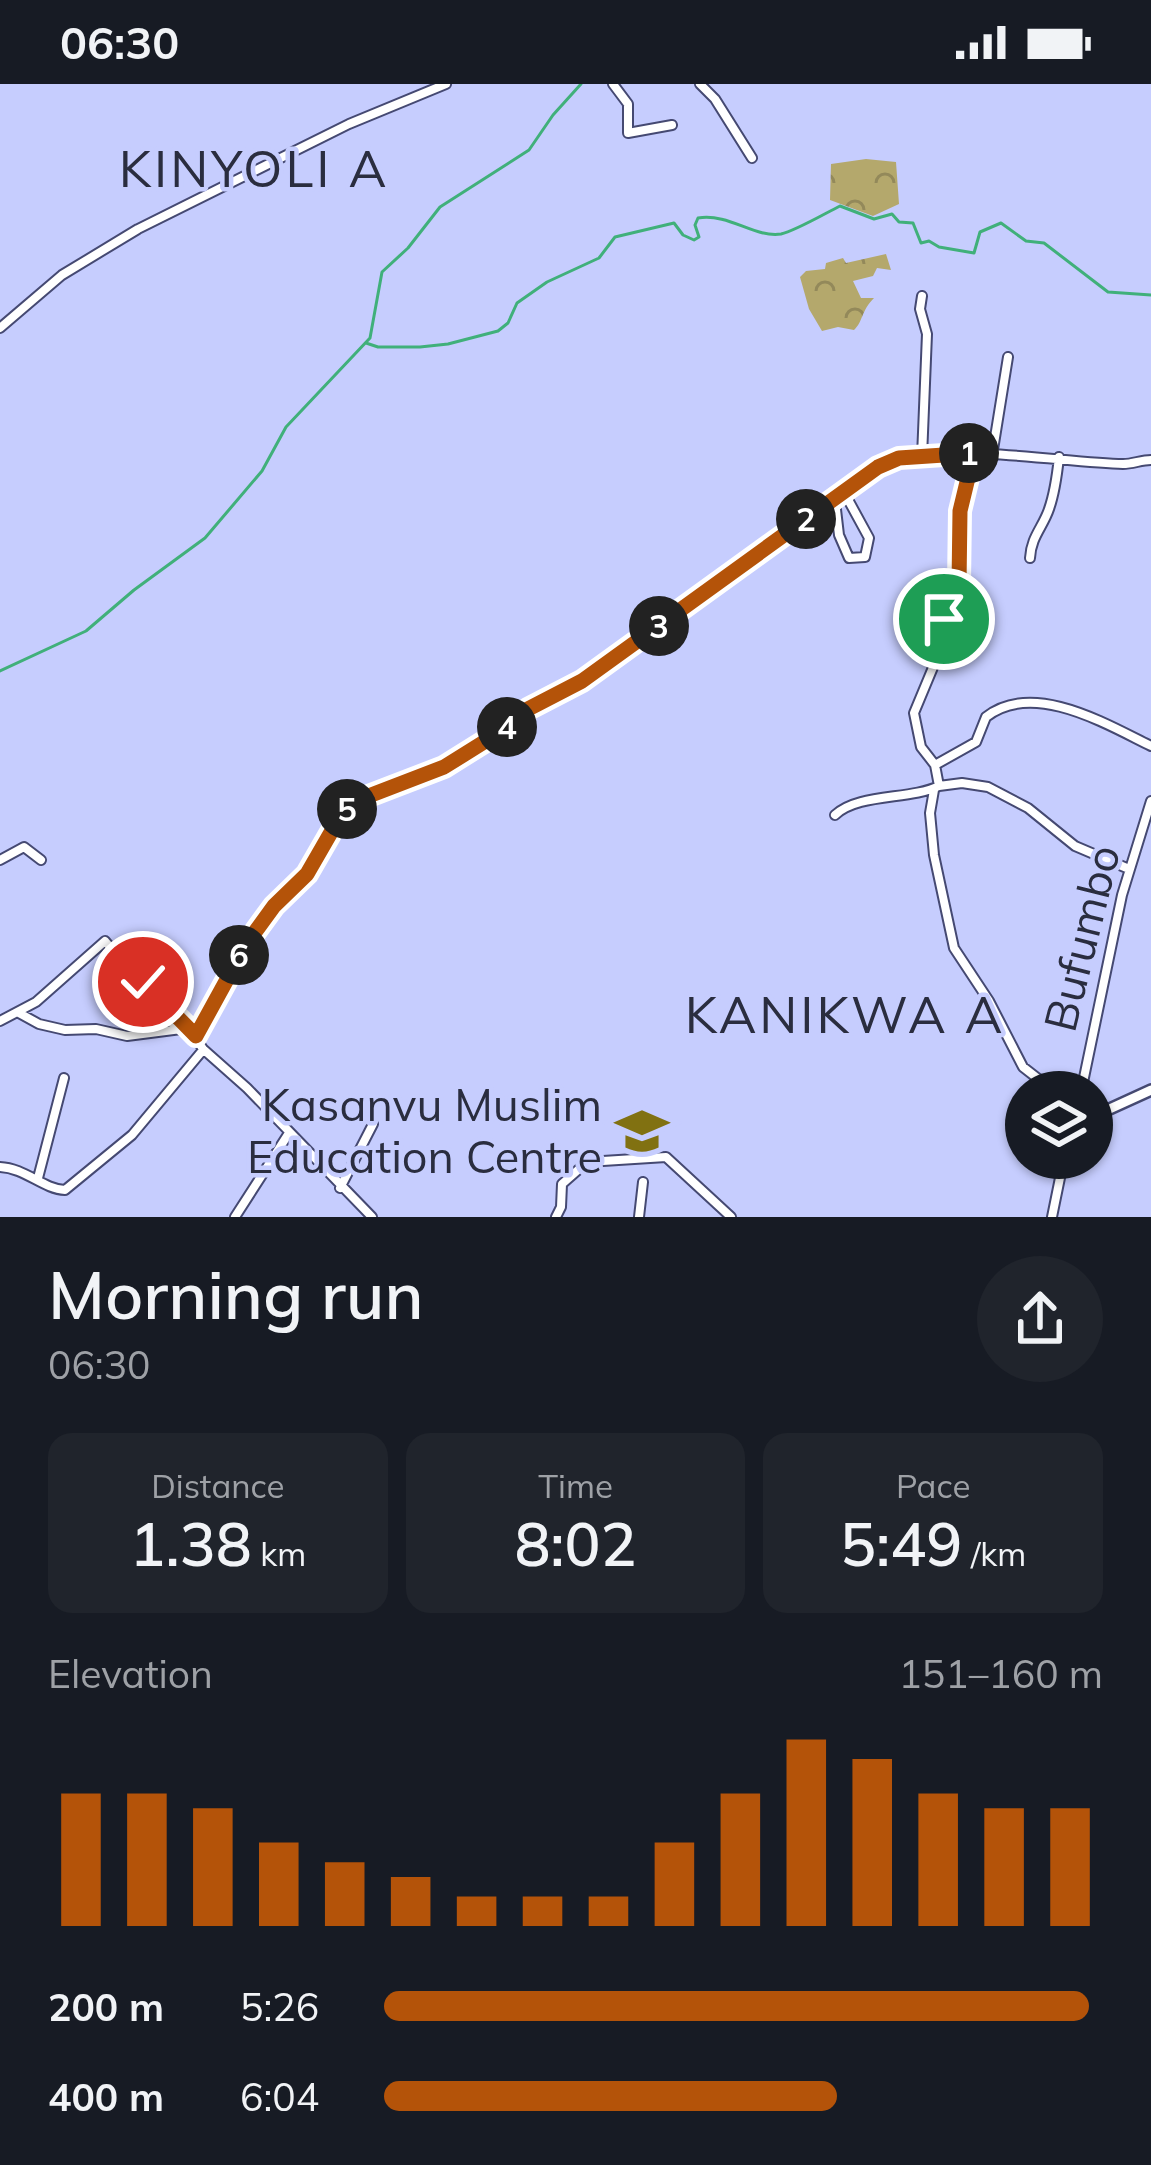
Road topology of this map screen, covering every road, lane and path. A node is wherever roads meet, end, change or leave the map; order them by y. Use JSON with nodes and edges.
{"nodes":[{"id":1,"x":446,"y":84,"type":"edge"},
{"id":2,"x":613,"y":84,"type":"edge"},
{"id":3,"x":700,"y":84,"type":"edge"},
{"id":4,"x":672,"y":125,"type":"dead end"},
{"id":5,"x":752,"y":158,"type":"dead end"},
{"id":6,"x":922,"y":296,"type":"dead end"},
{"id":7,"x":0,"y":328,"type":"edge"},
{"id":8,"x":1008,"y":357,"type":"dead end"},
{"id":9,"x":974,"y":453,"type":"junction"},
{"id":10,"x":992,"y":456,"type":"junction"},
{"id":11,"x":922,"y":457,"type":"junction"},
{"id":12,"x":1059,"y":457,"type":"junction"},
{"id":13,"x":1151,"y":460,"type":"edge"},
{"id":14,"x":845,"y":494,"type":"junction"},
{"id":15,"x":835,"y":500,"type":"junction"},
{"id":16,"x":1030,"y":558,"type":"dead end"},
{"id":17,"x":1151,"y":746,"type":"edge"},
{"id":18,"x":935,"y":765,"type":"junction"},
{"id":19,"x":937,"y":788,"type":"junction"},
{"id":20,"x":1151,"y":801,"type":"edge"},
{"id":21,"x":835,"y":815,"type":"dead end"},
{"id":22,"x":0,"y":860,"type":"edge"},
{"id":23,"x":40,"y":860,"type":"dead end"},
{"id":24,"x":1129,"y":869,"type":"junction"},
{"id":25,"x":19,"y":1012,"type":"junction"},
{"id":26,"x":0,"y":1021,"type":"edge"},
{"id":27,"x":192,"y":1032,"type":"junction"},
{"id":28,"x":203,"y":1049,"type":"junction"},
{"id":29,"x":1028,"y":1071,"type":"edge"},
{"id":30,"x":1086,"y":1071,"type":"edge"},
{"id":31,"x":64,"y":1078,"type":"dead end"},
{"id":32,"x":1151,"y":1090,"type":"edge"},
{"id":33,"x":1113,"y":1105,"type":"edge"},
{"id":34,"x":373,"y":1124,"type":"dead end"},
{"id":35,"x":290,"y":1133,"type":"junction"},
{"id":36,"x":0,"y":1167,"type":"edge"},
{"id":37,"x":38,"y":1178,"type":"junction"},
{"id":38,"x":1060,"y":1179,"type":"edge"},
{"id":39,"x":643,"y":1182,"type":"dead end"},
{"id":40,"x":340,"y":1187,"type":"junction"},
{"id":41,"x":235,"y":1217,"type":"edge"},
{"id":42,"x":372,"y":1217,"type":"edge"},
{"id":43,"x":556,"y":1217,"type":"edge"},
{"id":44,"x":639,"y":1217,"type":"edge"},
{"id":45,"x":731,"y":1217,"type":"edge"},
{"id":46,"x":1052,"y":1217,"type":"edge"}],
"edges":[{"from":1,"to":7,"type":"street"},
{"from":2,"to":4,"type":"street"},
{"from":3,"to":5,"type":"street"},
{"from":6,"to":11,"type":"street"},
{"from":8,"to":10,"type":"street"},
{"from":9,"to":10,"type":"street"},
{"from":9,"to":11,"type":"street"},
{"from":9,"to":18,"type":"street"},
{"from":10,"to":12,"type":"street"},
{"from":11,"to":14,"type":"street"},
{"from":12,"to":13,"type":"street"},
{"from":12,"to":16,"type":"street"},
{"from":14,"to":15,"type":"street"},
{"from":14,"to":15,"type":"street"},
{"from":15,"to":27,"type":"street"},
{"from":17,"to":18,"type":"street"},
{"from":18,"to":19,"type":"street"},
{"from":19,"to":21,"type":"street"},
{"from":19,"to":24,"type":"street"},
{"from":19,"to":29,"type":"street"},
{"from":20,"to":24,"type":"street","name":"Bufumbo"},
{"from":22,"to":23,"type":"street"},
{"from":24,"to":30,"type":"street","name":"Bufumbo"},
{"from":25,"to":26,"type":"street"},
{"from":25,"to":27,"type":"street"},
{"from":25,"to":27,"type":"street"},
{"from":27,"to":28,"type":"street"},
{"from":28,"to":35,"type":"street"},
{"from":28,"to":37,"type":"street"},
{"from":31,"to":37,"type":"street"},
{"from":32,"to":33,"type":"street"},
{"from":34,"to":40,"type":"street"},
{"from":35,"to":40,"type":"street"},
{"from":35,"to":41,"type":"street"},
{"from":36,"to":37,"type":"street"},
{"from":38,"to":46,"type":"street"},
{"from":39,"to":44,"type":"street"},
{"from":40,"to":42,"type":"street"},
{"from":43,"to":45,"type":"street"}]}
